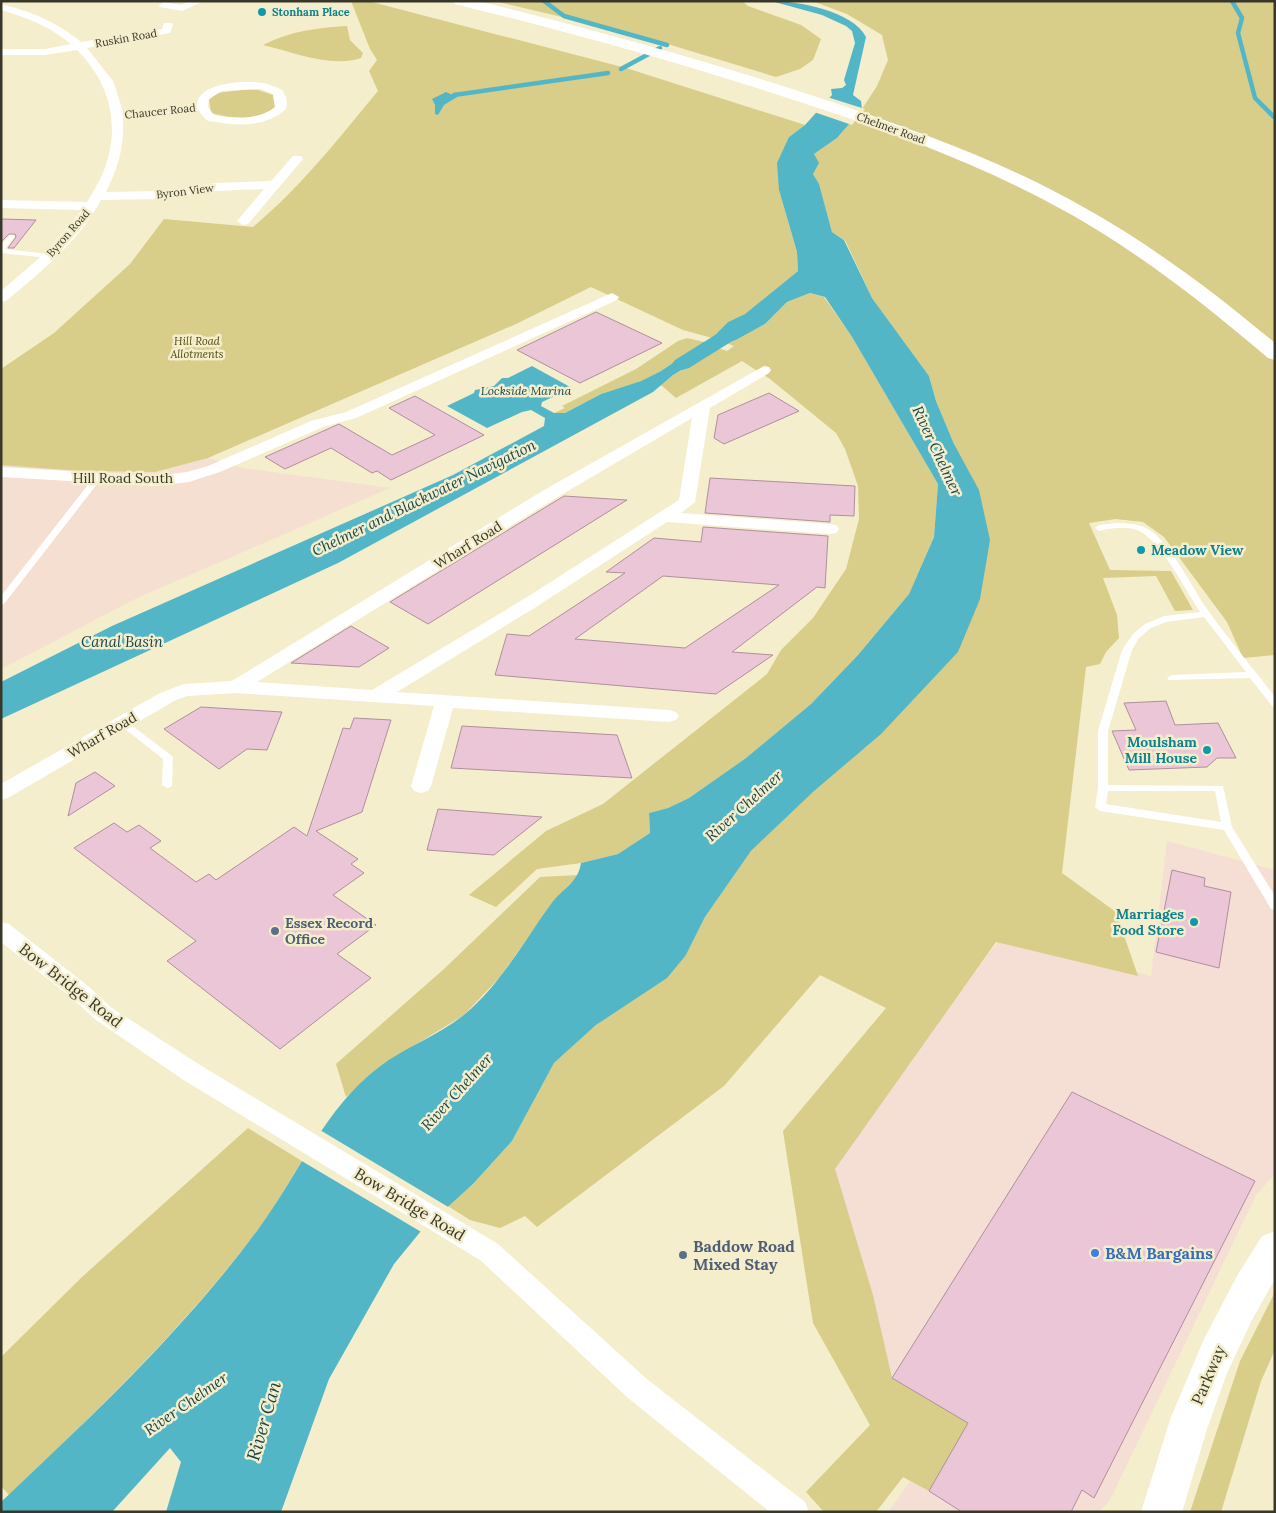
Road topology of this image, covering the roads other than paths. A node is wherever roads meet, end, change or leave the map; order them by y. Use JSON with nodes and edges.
{"nodes":[{"id":1,"x":198,"y":1,"type":"edge"},
{"id":2,"x":460,"y":1,"type":"edge"},
{"id":3,"x":164,"y":5,"type":"dead end"},
{"id":4,"x":1,"y":7,"type":"edge"},
{"id":5,"x":168,"y":24,"type":"dead end"},
{"id":6,"x":80,"y":46,"type":"junction"},
{"id":7,"x":1,"y":52,"type":"edge"},
{"id":8,"x":202,"y":107,"type":"junction"},
{"id":9,"x":119,"y":115,"type":"junction"},
{"id":10,"x":297,"y":159,"type":"dead end"},
{"id":11,"x":273,"y":185,"type":"junction"},
{"id":12,"x":94,"y":201,"type":"junction"},
{"id":13,"x":1,"y":204,"type":"edge"},
{"id":14,"x":243,"y":221,"type":"dead end"},
{"id":15,"x":12,"y":236,"type":"dead end"},
{"id":16,"x":1,"y":250,"type":"edge"},
{"id":17,"x":48,"y":256,"type":"junction"},
{"id":18,"x":612,"y":297,"type":"dead end"},
{"id":19,"x":1,"y":298,"type":"edge"},
{"id":20,"x":1275,"y":354,"type":"edge"},
{"id":21,"x":764,"y":370,"type":"dead end"},
{"id":22,"x":702,"y":407,"type":"junction"},
{"id":23,"x":1,"y":472,"type":"edge"},
{"id":24,"x":97,"y":479,"type":"junction"},
{"id":25,"x":664,"y":517,"type":"junction"},
{"id":26,"x":830,"y":528,"type":"dead end"},
{"id":27,"x":1099,"y":528,"type":"dead end"},
{"id":28,"x":1,"y":602,"type":"edge"},
{"id":29,"x":1206,"y":614,"type":"junction"},
{"id":30,"x":1254,"y":675,"type":"junction"},
{"id":31,"x":1172,"y":678,"type":"dead end"},
{"id":32,"x":236,"y":687,"type":"junction"},
{"id":33,"x":376,"y":696,"type":"junction"},
{"id":34,"x":445,"y":701,"type":"junction"},
{"id":35,"x":1275,"y":704,"type":"edge"},
{"id":36,"x":669,"y":716,"type":"dead end"},
{"id":37,"x":123,"y":723,"type":"junction"},
{"id":38,"x":167,"y":785,"type":"dead end"},
{"id":39,"x":421,"y":786,"type":"dead end"},
{"id":40,"x":1103,"y":788,"type":"junction"},
{"id":41,"x":1,"y":794,"type":"edge"},
{"id":42,"x":1227,"y":827,"type":"junction"},
{"id":43,"x":1272,"y":890,"type":"edge"},
{"id":44,"x":1275,"y":906,"type":"edge"},
{"id":45,"x":1,"y":930,"type":"edge"},
{"id":46,"x":1275,"y":1247,"type":"edge"},
{"id":47,"x":794,"y":1512,"type":"edge"},
{"id":48,"x":1161,"y":1512,"type":"edge"}],
"edges":[{"from":1,"to":3,"type":"street"},
{"from":2,"to":20,"type":"main road","name":"Chelmer Road"},
{"from":4,"to":6,"type":"street","name":"Byron Road"},
{"from":5,"to":6,"type":"street","name":"Ruskin Road"},
{"from":6,"to":7,"type":"street"},
{"from":6,"to":9,"type":"street","name":"Byron Road"},
{"from":8,"to":8,"type":"street","name":"Chaucer Road"},
{"from":8,"to":9,"type":"street","name":"Chaucer Road"},
{"from":9,"to":12,"type":"street","name":"Byron Road"},
{"from":10,"to":11,"type":"street"},
{"from":11,"to":12,"type":"street","name":"Byron View"},
{"from":11,"to":14,"type":"street"},
{"from":12,"to":13,"type":"street","name":"Byron View"},
{"from":12,"to":17,"type":"street","name":"Byron Road"},
{"from":15,"to":16,"type":"lane"},
{"from":16,"to":17,"type":"lane"},
{"from":17,"to":19,"type":"street","name":"Byron Road"},
{"from":18,"to":24,"type":"street","name":"Hill Road South"},
{"from":21,"to":22,"type":"street","name":"Wharf Road"},
{"from":22,"to":25,"type":"street"},
{"from":22,"to":32,"type":"street","name":"Wharf Road"},
{"from":23,"to":24,"type":"street","name":"Hill Road South"},
{"from":24,"to":28,"type":"lane"},
{"from":25,"to":26,"type":"street"},
{"from":25,"to":33,"type":"street"},
{"from":27,"to":29,"type":"lane"},
{"from":29,"to":30,"type":"lane"},
{"from":29,"to":40,"type":"lane"},
{"from":30,"to":31,"type":"lane"},
{"from":30,"to":35,"type":"lane"},
{"from":32,"to":33,"type":"street","name":"Wharf Road"},
{"from":32,"to":37,"type":"street","name":"Wharf Road"},
{"from":33,"to":34,"type":"street","name":"Wharf Road"},
{"from":34,"to":36,"type":"street","name":"Wharf Road"},
{"from":34,"to":39,"type":"street"},
{"from":37,"to":38,"type":"lane"},
{"from":37,"to":41,"type":"street","name":"Wharf Road"},
{"from":40,"to":42,"type":"lane"},
{"from":40,"to":42,"type":"lane"},
{"from":42,"to":43,"type":"lane"},
{"from":43,"to":44,"type":"lane"},
{"from":45,"to":47,"type":"street","name":"Bow Bridge Road"},
{"from":46,"to":48,"type":"main road","name":"Parkway"}]}
